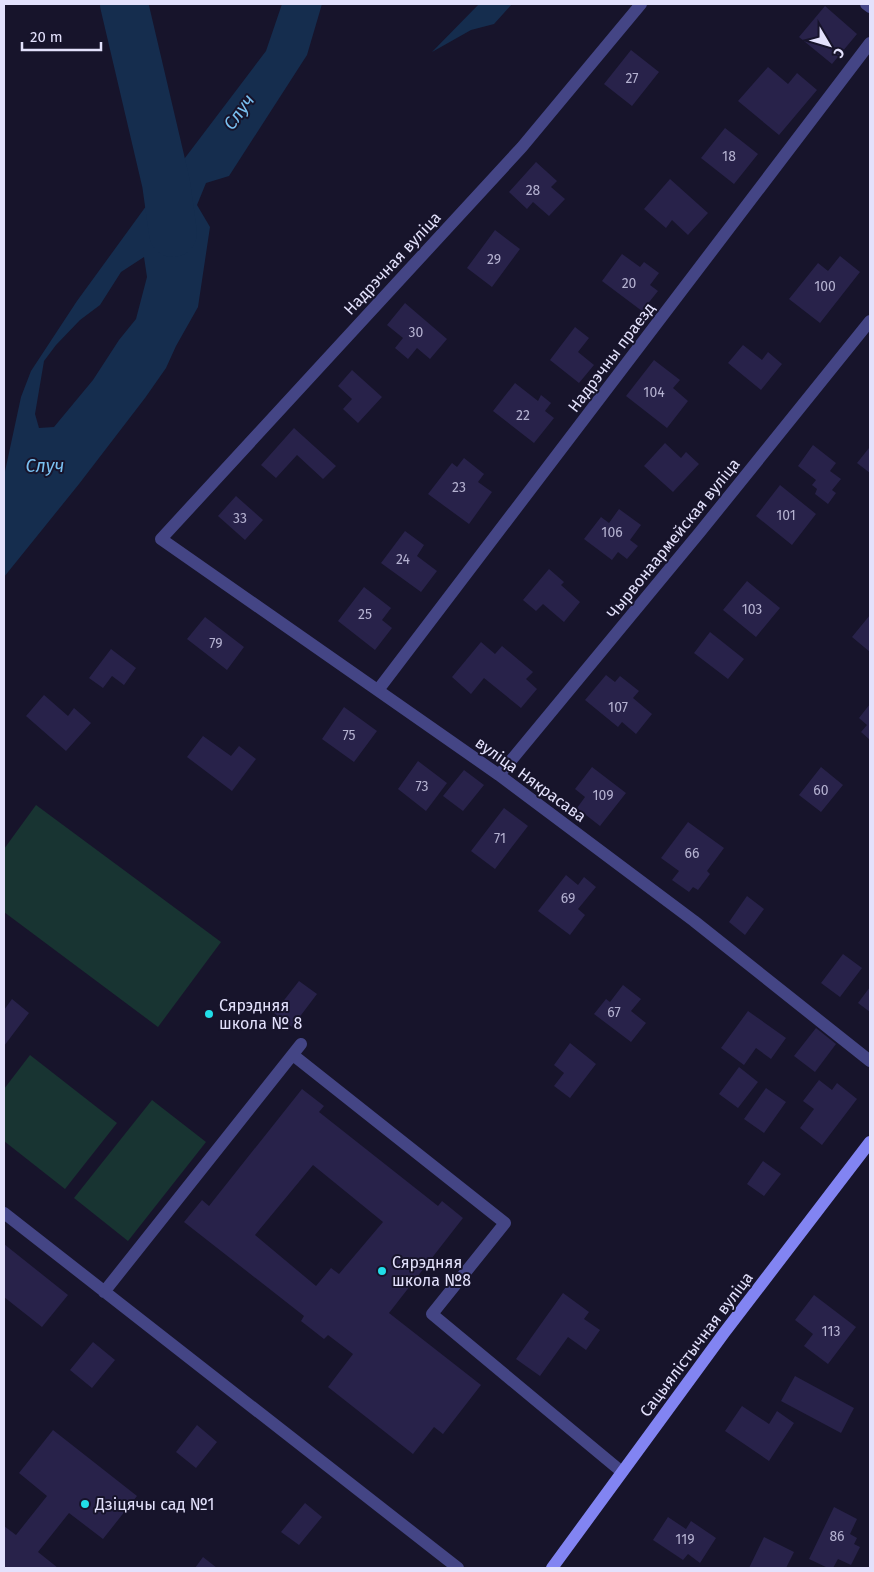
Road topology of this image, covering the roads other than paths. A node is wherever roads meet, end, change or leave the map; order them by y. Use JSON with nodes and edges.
{"nodes":[{"id":1,"x":641,"y":4,"type":"edge"},
{"id":2,"x":866,"y":4,"type":"edge"},
{"id":3,"x":870,"y":7,"type":"edge"},
{"id":4,"x":870,"y":43,"type":"edge"},
{"id":5,"x":870,"y":320,"type":"edge"},
{"id":6,"x":161,"y":539,"type":"joint"},
{"id":7,"x":378,"y":690,"type":"junction"},
{"id":8,"x":499,"y":774,"type":"junction"},
{"id":9,"x":301,"y":1044,"type":"dead end"},
{"id":10,"x":293,"y":1055,"type":"junction"},
{"id":11,"x":870,"y":1061,"type":"edge"},
{"id":12,"x":870,"y":1142,"type":"edge"},
{"id":13,"x":4,"y":1214,"type":"edge"},
{"id":14,"x":104,"y":1292,"type":"junction"},
{"id":15,"x":622,"y":1472,"type":"junction"},
{"id":16,"x":458,"y":1568,"type":"edge"},
{"id":17,"x":552,"y":1568,"type":"edge"}],
"edges":[{"from":1,"to":6,"type":"street","name":"Надрэчная вуліца"},
{"from":2,"to":3,"type":"street"},
{"from":4,"to":7,"type":"street","name":"Надрэчны праезд"},
{"from":5,"to":8,"type":"street","name":"Чырвонаармейская вуліца"},
{"from":6,"to":7,"type":"street","name":"вуліца Някрасава"},
{"from":7,"to":8,"type":"street","name":"вуліца Някрасава"},
{"from":8,"to":11,"type":"street","name":"вуліца Някрасава"},
{"from":9,"to":10,"type":"street"},
{"from":10,"to":14,"type":"street"},
{"from":10,"to":15,"type":"street"},
{"from":12,"to":15,"type":"main road","name":"Сацыялістычная вуліца"},
{"from":13,"to":14,"type":"street"},
{"from":14,"to":16,"type":"street"},
{"from":15,"to":17,"type":"main road","name":"Сацыялістычная вуліца"}]}
